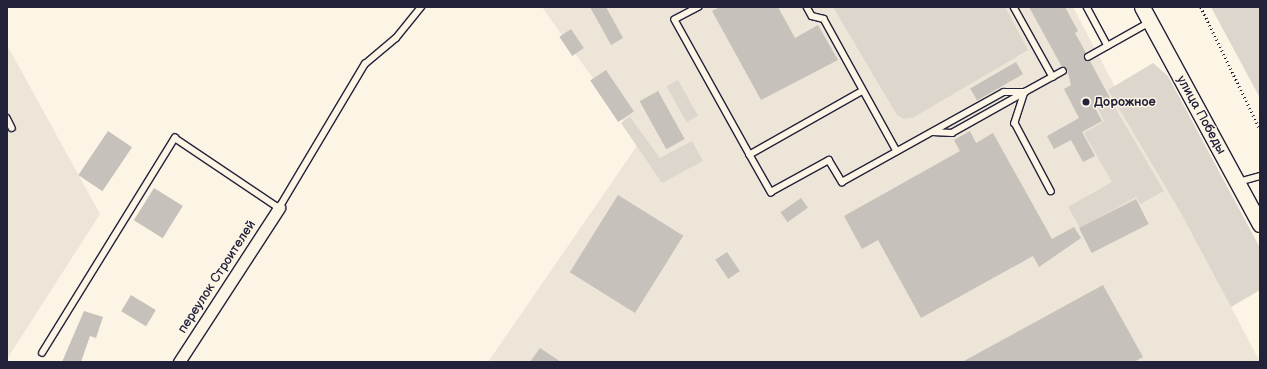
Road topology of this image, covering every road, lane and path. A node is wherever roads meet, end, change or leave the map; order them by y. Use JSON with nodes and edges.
{"nodes":[{"id":1,"x":421,"y":7,"type":"edge"},
{"id":2,"x":699,"y":7,"type":"edge"},
{"id":3,"x":807,"y":7,"type":"edge"},
{"id":4,"x":1014,"y":7,"type":"edge"},
{"id":5,"x":1086,"y":7,"type":"edge"},
{"id":6,"x":1142,"y":7,"type":"edge"},
{"id":7,"x":1201,"y":7,"type":"edge"},
{"id":8,"x":1150,"y":22,"type":"junction"},
{"id":9,"x":1108,"y":46,"type":"junction"},
{"id":10,"x":1088,"y":57,"type":"dead end"},
{"id":11,"x":1064,"y":70,"type":"dead end"},
{"id":12,"x":1053,"y":77,"type":"junction"},
{"id":13,"x":863,"y":91,"type":"junction"},
{"id":14,"x":1025,"y":92,"type":"junction"},
{"id":15,"x":7,"y":118,"type":"edge"},
{"id":16,"x":12,"y":128,"type":"dead end"},
{"id":17,"x":1260,"y":129,"type":"edge"},
{"id":18,"x":932,"y":132,"type":"junction"},
{"id":19,"x":897,"y":152,"type":"junction"},
{"id":20,"x":750,"y":154,"type":"junction"},
{"id":21,"x":1260,"y":176,"type":"edge"},
{"id":22,"x":1237,"y":182,"type":"junction"},
{"id":23,"x":1051,"y":191,"type":"dead end"},
{"id":24,"x":279,"y":208,"type":"junction"},
{"id":25,"x":1260,"y":224,"type":"edge"},
{"id":26,"x":42,"y":354,"type":"dead end"},
{"id":27,"x":179,"y":362,"type":"edge"}],
"edges":[{"from":1,"to":24,"type":"lane"},
{"from":2,"to":20,"type":"lane"},
{"from":3,"to":13,"type":"lane"},
{"from":4,"to":12,"type":"lane"},
{"from":5,"to":9,"type":"lane"},
{"from":6,"to":8,"type":"main road","name":"улица Победы"},
{"from":7,"to":17,"type":"path"},
{"from":8,"to":9,"type":"lane"},
{"from":8,"to":22,"type":"main road","name":"улица Победы"},
{"from":9,"to":10,"type":"lane"},
{"from":11,"to":12,"type":"lane"},
{"from":12,"to":14,"type":"lane"},
{"from":13,"to":19,"type":"lane"},
{"from":13,"to":20,"type":"lane"},
{"from":14,"to":18,"type":"lane"},
{"from":14,"to":18,"type":"lane"},
{"from":14,"to":23,"type":"lane"},
{"from":15,"to":16,"type":"lane"},
{"from":18,"to":19,"type":"lane"},
{"from":19,"to":20,"type":"lane"},
{"from":21,"to":22,"type":"lane"},
{"from":22,"to":25,"type":"main road","name":"улица Победы"},
{"from":24,"to":26,"type":"lane"},
{"from":24,"to":27,"type":"street","name":"переулок Строителей"}]}
